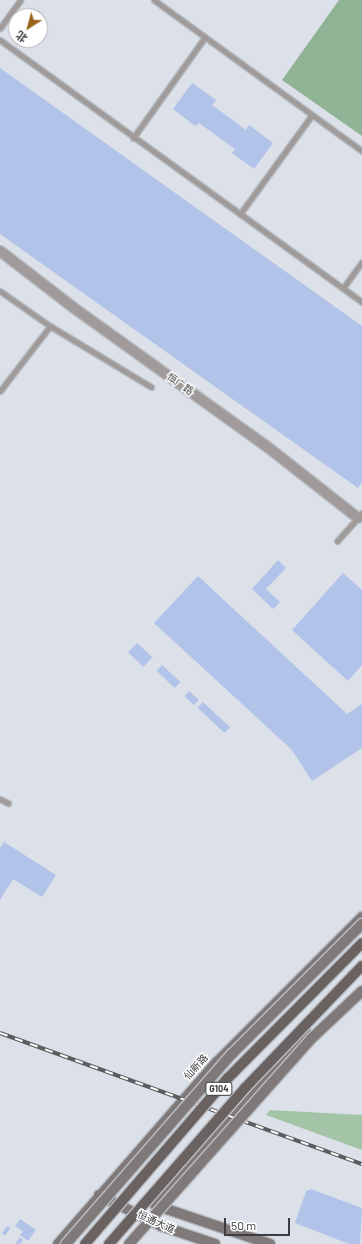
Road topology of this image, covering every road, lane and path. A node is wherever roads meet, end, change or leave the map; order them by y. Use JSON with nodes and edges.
{"nodes":[{"id":1,"x":20,"y":0,"type":"edge"},
{"id":2,"x":154,"y":0,"type":"edge"},
{"id":3,"x":0,"y":28,"type":"edge"},
{"id":4,"x":205,"y":37,"type":"junction"},
{"id":5,"x":0,"y":40,"type":"edge"},
{"id":6,"x":312,"y":115,"type":"junction"},
{"id":7,"x":133,"y":138,"type":"junction"},
{"id":8,"x":362,"y":151,"type":"edge"},
{"id":9,"x":240,"y":214,"type":"junction"},
{"id":10,"x":0,"y":251,"type":"edge"},
{"id":11,"x":362,"y":262,"type":"edge"},
{"id":12,"x":343,"y":288,"type":"junction"},
{"id":13,"x":0,"y":291,"type":"edge"},
{"id":14,"x":362,"y":302,"type":"edge"},
{"id":15,"x":50,"y":326,"type":"junction"},
{"id":16,"x":150,"y":387,"type":"dead end"},
{"id":17,"x":0,"y":391,"type":"edge"},
{"id":18,"x":360,"y":516,"type":"edge"},
{"id":19,"x":337,"y":541,"type":"dead end"},
{"id":20,"x":0,"y":799,"type":"edge"},
{"id":21,"x":8,"y":803,"type":"dead end"},
{"id":22,"x":362,"y":917,"type":"edge"},
{"id":23,"x":362,"y":924,"type":"edge"},
{"id":24,"x":362,"y":943,"type":"edge"},
{"id":25,"x":362,"y":966,"type":"edge"},
{"id":26,"x":362,"y":985,"type":"edge"},
{"id":27,"x":362,"y":991,"type":"edge"},
{"id":28,"x":99,"y":1195,"type":"junction"},
{"id":29,"x":58,"y":1244,"type":"edge"},
{"id":30,"x":66,"y":1244,"type":"edge"},
{"id":31,"x":85,"y":1244,"type":"edge"},
{"id":32,"x":109,"y":1244,"type":"edge"},
{"id":33,"x":129,"y":1244,"type":"edge"},
{"id":34,"x":215,"y":1244,"type":"edge"},
{"id":35,"x":270,"y":1244,"type":"edge"}],
"edges":[{"from":1,"to":3,"type":"lane"},
{"from":2,"to":4,"type":"lane"},
{"from":4,"to":6,"type":"lane"},
{"from":4,"to":7,"type":"lane"},
{"from":5,"to":7,"type":"lane"},
{"from":6,"to":8,"type":"lane"},
{"from":6,"to":9,"type":"lane"},
{"from":7,"to":9,"type":"lane"},
{"from":9,"to":12,"type":"lane"},
{"from":10,"to":18,"type":"street","name":"恒广路"},
{"from":11,"to":12,"type":"lane"},
{"from":12,"to":14,"type":"lane"},
{"from":13,"to":15,"type":"lane"},
{"from":15,"to":16,"type":"lane"},
{"from":15,"to":17,"type":"lane"},
{"from":18,"to":19,"type":"lane"},
{"from":20,"to":21,"type":"lane"},
{"from":22,"to":28,"type":"main road","name":"仙新路"},
{"from":23,"to":30,"type":"main road","name":"仙新路","bridge":true},
{"from":24,"to":31,"type":"main road","number":"G104","bridge":true},
{"from":25,"to":32,"type":"main road","bridge":true},
{"from":26,"to":35,"type":"main road","name":"恒通大道"},
{"from":27,"to":33,"type":"main road","bridge":true},
{"from":28,"to":29,"type":"main road","name":"仙新路"},
{"from":28,"to":34,"type":"main road","name":"恒通大道"}]}
